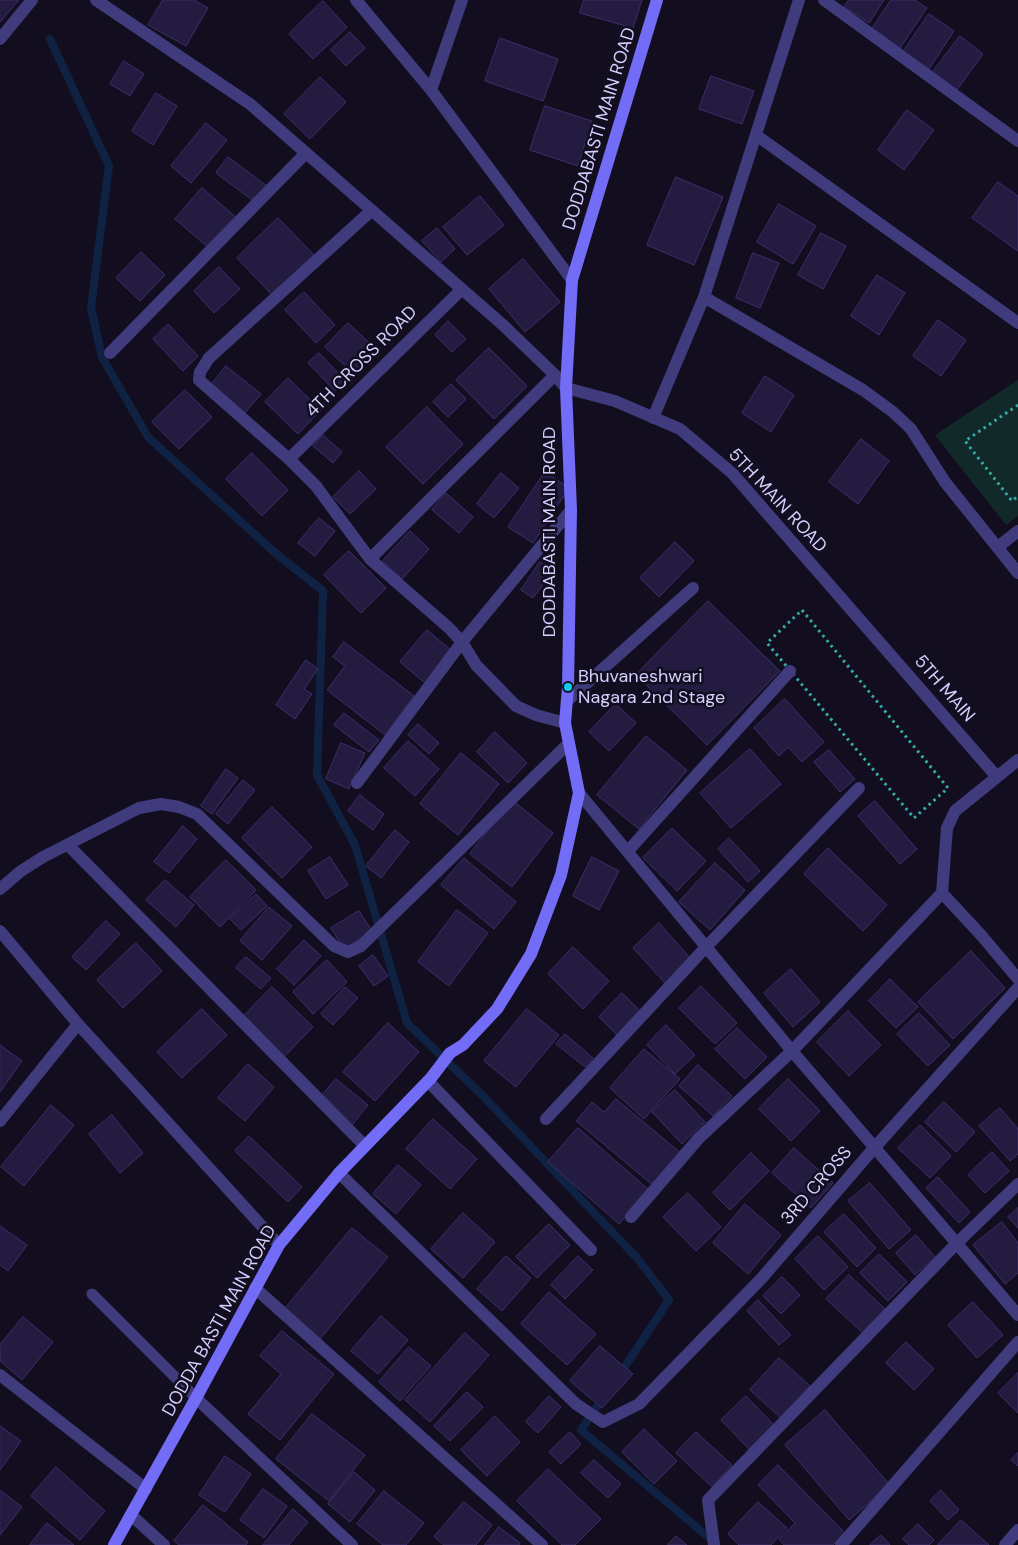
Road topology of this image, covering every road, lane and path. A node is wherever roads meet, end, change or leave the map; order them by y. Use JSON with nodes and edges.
{"nodes":[{"id":1,"x":32,"y":0,"type":"edge"},
{"id":2,"x":96,"y":0,"type":"edge"},
{"id":3,"x":356,"y":0,"type":"edge"},
{"id":4,"x":462,"y":0,"type":"edge"},
{"id":5,"x":658,"y":0,"type":"edge"},
{"id":6,"x":799,"y":0,"type":"edge"},
{"id":7,"x":824,"y":0,"type":"edge"},
{"id":8,"x":0,"y":39,"type":"edge"},
{"id":9,"x":431,"y":90,"type":"junction"},
{"id":10,"x":756,"y":135,"type":"junction"},
{"id":11,"x":1018,"y":141,"type":"edge"},
{"id":12,"x":305,"y":154,"type":"junction"},
{"id":13,"x":371,"y":211,"type":"junction"},
{"id":14,"x":572,"y":280,"type":"junction"},
{"id":15,"x":461,"y":290,"type":"junction"},
{"id":16,"x":704,"y":297,"type":"junction"},
{"id":17,"x":1018,"y":323,"type":"edge"},
{"id":18,"x":110,"y":353,"type":"dead end"},
{"id":19,"x":555,"y":375,"type":"junction"},
{"id":20,"x":566,"y":388,"type":"junction"},
{"id":21,"x":1018,"y":404,"type":"edge"},
{"id":22,"x":653,"y":418,"type":"junction"},
{"id":23,"x":289,"y":459,"type":"junction"},
{"id":24,"x":1018,"y":496,"type":"edge"},
{"id":25,"x":571,"y":510,"type":"junction"},
{"id":26,"x":1018,"y":531,"type":"edge"},
{"id":27,"x":998,"y":547,"type":"junction"},
{"id":28,"x":370,"y":559,"type":"junction"},
{"id":29,"x":1018,"y":573,"type":"edge"},
{"id":30,"x":692,"y":588,"type":"dead end"},
{"id":31,"x":865,"y":625,"type":"joint"},
{"id":32,"x":462,"y":642,"type":"junction"},
{"id":33,"x":790,"y":671,"type":"junction"},
{"id":34,"x":567,"y":701,"type":"junction"},
{"id":35,"x":565,"y":723,"type":"junction"},
{"id":36,"x":569,"y":743,"type":"junction"},
{"id":37,"x":1018,"y":760,"type":"edge"},
{"id":38,"x":997,"y":777,"type":"junction"},
{"id":39,"x":357,"y":783,"type":"dead end"},
{"id":40,"x":859,"y":788,"type":"dead end"},
{"id":41,"x":579,"y":793,"type":"junction"},
{"id":42,"x":68,"y":845,"type":"junction"},
{"id":43,"x":628,"y":851,"type":"junction"},
{"id":44,"x":0,"y":890,"type":"edge"},
{"id":45,"x":942,"y":893,"type":"junction"},
{"id":46,"x":0,"y":931,"type":"edge"},
{"id":47,"x":707,"y":946,"type":"junction"},
{"id":48,"x":1018,"y":979,"type":"edge"},
{"id":49,"x":1018,"y":988,"type":"edge"},
{"id":50,"x":78,"y":1024,"type":"junction"},
{"id":51,"x":462,"y":1045,"type":"joint"},
{"id":52,"x":792,"y":1050,"type":"junction"},
{"id":53,"x":429,"y":1080,"type":"junction"},
{"id":54,"x":546,"y":1119,"type":"dead end"},
{"id":55,"x":0,"y":1121,"type":"edge"},
{"id":56,"x":365,"y":1146,"type":"junction"},
{"id":57,"x":875,"y":1147,"type":"junction"},
{"id":58,"x":339,"y":1173,"type":"junction"},
{"id":59,"x":1018,"y":1184,"type":"edge"},
{"id":60,"x":631,"y":1217,"type":"dead end"},
{"id":61,"x":957,"y":1243,"type":"junction"},
{"id":62,"x":279,"y":1245,"type":"junction"},
{"id":63,"x":591,"y":1250,"type":"dead end"},
{"id":64,"x":255,"y":1288,"type":"junction"},
{"id":65,"x":92,"y":1294,"type":"dead end"},
{"id":66,"x":1018,"y":1315,"type":"edge"},
{"id":67,"x":1018,"y":1342,"type":"edge"},
{"id":68,"x":0,"y":1375,"type":"edge"},
{"id":69,"x":196,"y":1398,"type":"junction"},
{"id":70,"x":146,"y":1489,"type":"junction"},
{"id":71,"x":130,"y":1515,"type":"junction"},
{"id":72,"x":1018,"y":1530,"type":"edge"},
{"id":73,"x":114,"y":1545,"type":"edge"},
{"id":74,"x":164,"y":1545,"type":"edge"},
{"id":75,"x":352,"y":1545,"type":"edge"},
{"id":76,"x":542,"y":1545,"type":"edge"},
{"id":77,"x":714,"y":1545,"type":"edge"},
{"id":78,"x":841,"y":1545,"type":"edge"},
{"id":79,"x":1005,"y":1545,"type":"edge"}],
"edges":[{"from":1,"to":8,"type":"street"},
{"from":2,"to":12,"type":"street"},
{"from":3,"to":9,"type":"street"},
{"from":4,"to":9,"type":"street"},
{"from":5,"to":14,"type":"street","name":"DODDABASTI MAIN ROAD"},
{"from":6,"to":10,"type":"street"},
{"from":7,"to":11,"type":"street"},
{"from":9,"to":14,"type":"street"},
{"from":10,"to":16,"type":"street"},
{"from":10,"to":17,"type":"street"},
{"from":12,"to":13,"type":"street"},
{"from":12,"to":18,"type":"street"},
{"from":13,"to":15,"type":"street"},
{"from":13,"to":23,"type":"street"},
{"from":14,"to":20,"type":"street","name":"DODDABASTI MAIN ROAD"},
{"from":15,"to":19,"type":"street"},
{"from":15,"to":23,"type":"street","name":"4TH CROSS ROAD"},
{"from":16,"to":22,"type":"street"},
{"from":16,"to":27,"type":"street"},
{"from":19,"to":20,"type":"street"},
{"from":19,"to":28,"type":"street"},
{"from":20,"to":22,"type":"street","name":"5TH MAIN ROAD"},
{"from":20,"to":25,"type":"street","name":"DODDABASTI MAIN ROAD"},
{"from":21,"to":24,"type":"path"},
{"from":22,"to":31,"type":"street","name":"5TH MAIN ROAD"},
{"from":23,"to":28,"type":"street"},
{"from":25,"to":32,"type":"street"},
{"from":25,"to":34,"type":"street","name":"DODDABASTI MAIN ROAD"},
{"from":26,"to":27,"type":"street"},
{"from":27,"to":29,"type":"street"},
{"from":28,"to":32,"type":"street"},
{"from":30,"to":34,"type":"street"},
{"from":31,"to":38,"type":"street","name":"5TH MAIN"},
{"from":32,"to":35,"type":"street"},
{"from":32,"to":39,"type":"street"},
{"from":33,"to":33,"type":"path"},
{"from":33,"to":43,"type":"street"},
{"from":34,"to":35,"type":"street","name":"DODDABASTI MAIN ROAD"},
{"from":35,"to":36,"type":"street","name":"DODDABASTI MAIN ROAD"},
{"from":36,"to":41,"type":"street","name":"DODDABASTI MAIN ROAD"},
{"from":36,"to":42,"type":"street"},
{"from":37,"to":38,"type":"street"},
{"from":38,"to":45,"type":"street"},
{"from":40,"to":47,"type":"street"},
{"from":41,"to":43,"type":"street"},
{"from":41,"to":51,"type":"street","name":"DODDABASTI MAIN ROAD"},
{"from":42,"to":44,"type":"street"},
{"from":42,"to":56,"type":"street"},
{"from":43,"to":47,"type":"street"},
{"from":45,"to":48,"type":"street"},
{"from":45,"to":52,"type":"street"},
{"from":46,"to":50,"type":"street"},
{"from":47,"to":52,"type":"street"},
{"from":47,"to":54,"type":"street"},
{"from":49,"to":57,"type":"street","name":"3RD CROSS"},
{"from":50,"to":55,"type":"street"},
{"from":50,"to":62,"type":"street"},
{"from":51,"to":53,"type":"street","name":"DODDA BASTI MAIN ROAD"},
{"from":52,"to":57,"type":"street"},
{"from":52,"to":60,"type":"street"},
{"from":53,"to":56,"type":"street","name":"DODDA BASTI MAIN ROAD"},
{"from":53,"to":63,"type":"street"},
{"from":56,"to":58,"type":"street","name":"DODDA BASTI MAIN ROAD"},
{"from":57,"to":58,"type":"street","name":"3RD CROSS"},
{"from":57,"to":61,"type":"street"},
{"from":58,"to":62,"type":"street","name":"DODDA BASTI MAIN ROAD"},
{"from":59,"to":61,"type":"street"},
{"from":61,"to":66,"type":"street"},
{"from":61,"to":77,"type":"street"},
{"from":62,"to":64,"type":"street","name":"DODDA BASTI MAIN ROAD"},
{"from":64,"to":69,"type":"street","name":"DODDA BASTI MAIN ROAD"},
{"from":64,"to":76,"type":"street"},
{"from":65,"to":69,"type":"lane"},
{"from":67,"to":78,"type":"street"},
{"from":68,"to":70,"type":"street"},
{"from":69,"to":70,"type":"street","name":"DODDA BASTI MAIN ROAD"},
{"from":69,"to":75,"type":"street"},
{"from":70,"to":71,"type":"street","name":"DODDA BASTI MAIN ROAD"},
{"from":71,"to":73,"type":"street","name":"DODDA BASTI MAIN ROAD"},
{"from":71,"to":74,"type":"street"},
{"from":72,"to":79,"type":"street"}]}
